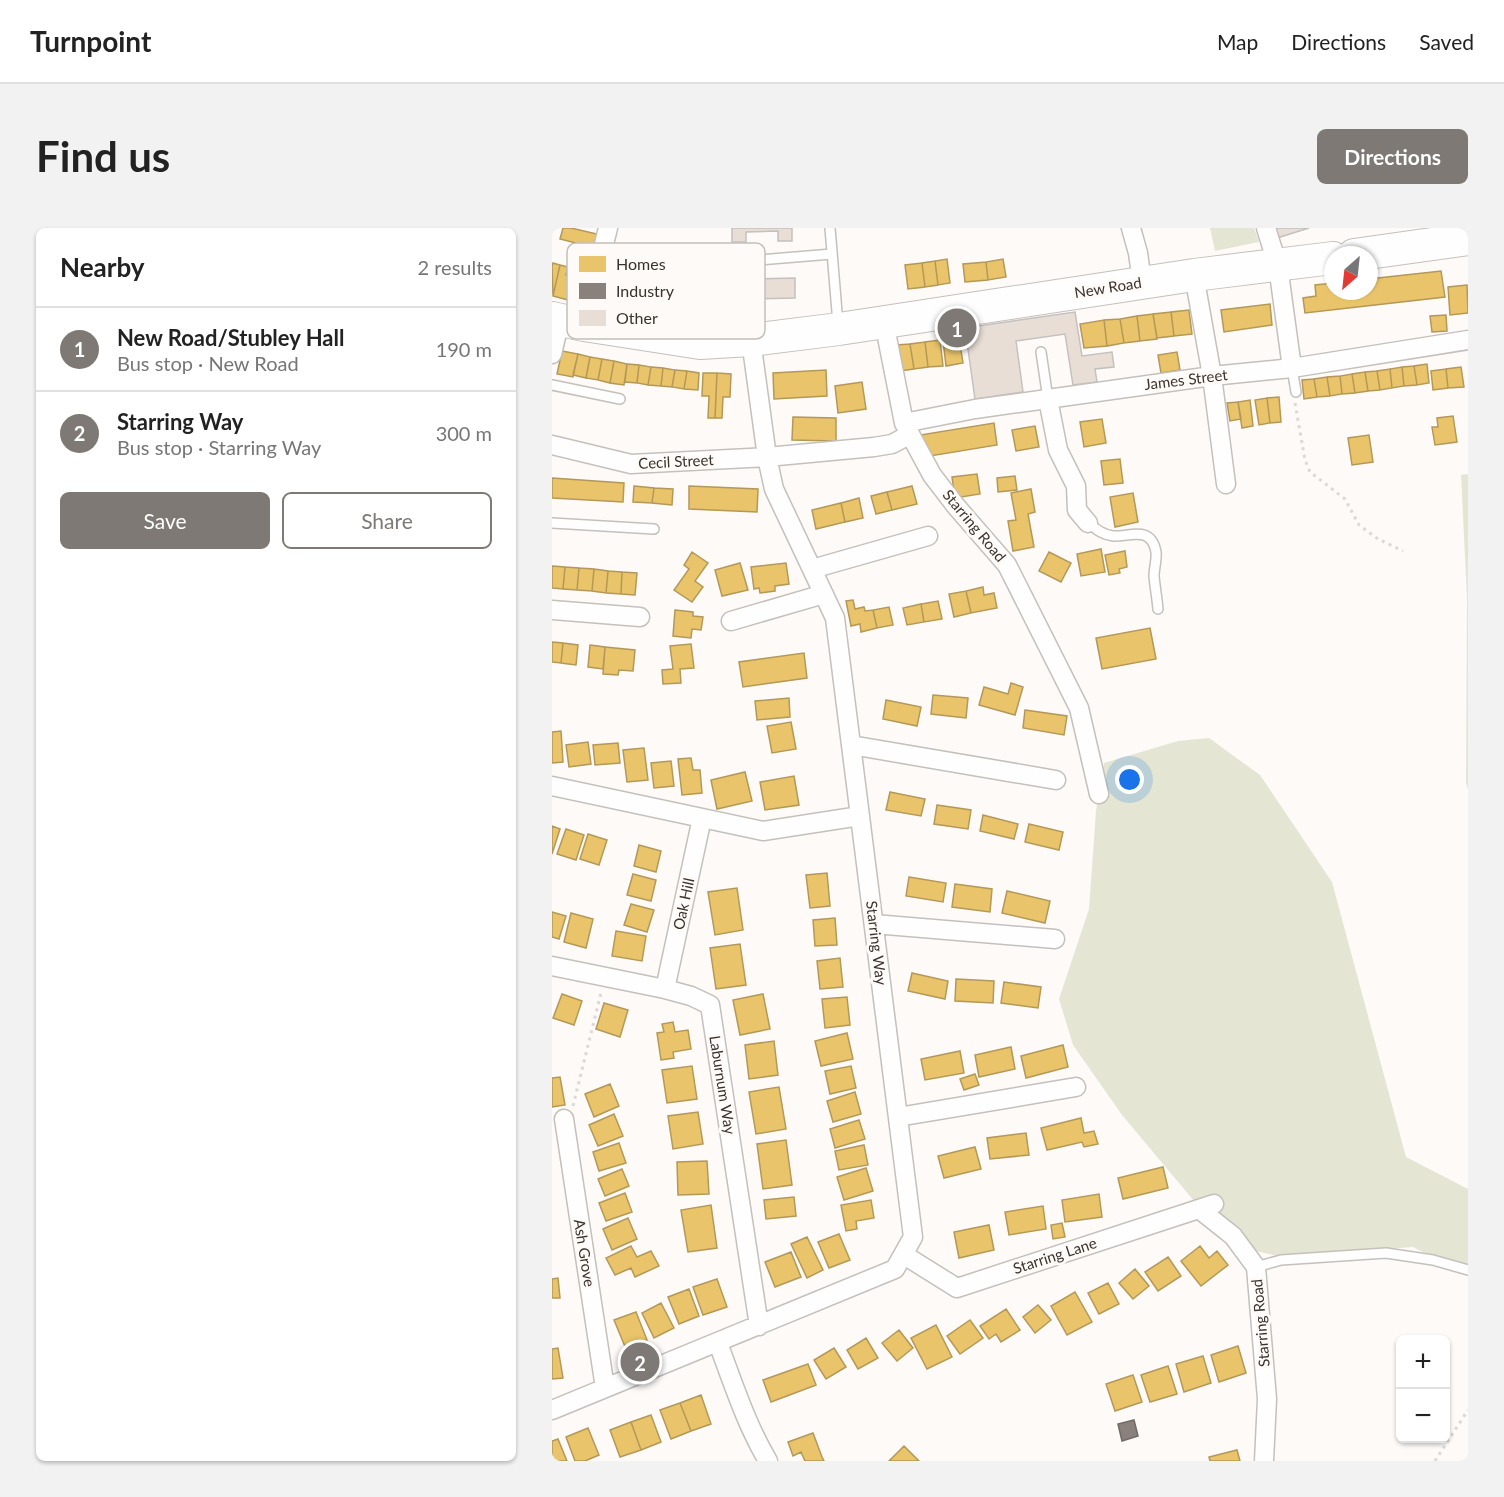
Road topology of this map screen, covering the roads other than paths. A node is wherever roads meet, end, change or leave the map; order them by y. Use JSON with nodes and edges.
{"nodes":[{"id":1,"x":608,"y":228,"type":"edge"},
{"id":2,"x":830,"y":228,"type":"edge"},
{"id":3,"x":1131,"y":228,"type":"edge"},
{"id":4,"x":1266,"y":228,"type":"edge"},
{"id":5,"x":1468,"y":239,"type":"edge"},
{"id":6,"x":601,"y":243,"type":"edge"},
{"id":7,"x":1378,"y":250,"type":"edge"},
{"id":8,"x":832,"y":254,"type":"junction"},
{"id":9,"x":765,"y":259,"type":"edge"},
{"id":10,"x":1324,"y":259,"type":"edge"},
{"id":11,"x":1278,"y":266,"type":"junction"},
{"id":12,"x":1194,"y":275,"type":"junction"},
{"id":13,"x":1142,"y":282,"type":"junction"},
{"id":14,"x":565,"y":321,"type":"edge"},
{"id":15,"x":884,"y":322,"type":"junction"},
{"id":16,"x":839,"y":330,"type":"junction"},
{"id":17,"x":765,"y":338,"type":"edge"},
{"id":18,"x":675,"y":339,"type":"edge"},
{"id":19,"x":760,"y":339,"type":"edge"},
{"id":20,"x":751,"y":340,"type":"junction"},
{"id":21,"x":1468,"y":340,"type":"edge"},
{"id":22,"x":1041,"y":352,"type":"dead end"},
{"id":23,"x":552,"y":354,"type":"edge"},
{"id":24,"x":1292,"y":368,"type":"junction"},
{"id":25,"x":1212,"y":376,"type":"junction"},
{"id":26,"x":552,"y":384,"type":"edge"},
{"id":27,"x":1296,"y":392,"type":"road end"},
{"id":28,"x":620,"y":399,"type":"dead end"},
{"id":29,"x":1048,"y":399,"type":"junction"},
{"id":30,"x":907,"y":429,"type":"junction"},
{"id":31,"x":552,"y":445,"type":"edge"},
{"id":32,"x":767,"y":457,"type":"junction"},
{"id":33,"x":1226,"y":484,"type":"dead end"},
{"id":34,"x":552,"y":523,"type":"edge"},
{"id":35,"x":1088,"y":523,"type":"joint"},
{"id":36,"x":654,"y":529,"type":"dead end"},
{"id":37,"x":928,"y":536,"type":"dead end"},
{"id":38,"x":812,"y":569,"type":"junction"},
{"id":39,"x":824,"y":594,"type":"junction"},
{"id":40,"x":1158,"y":609,"type":"dead end"},
{"id":41,"x":552,"y":610,"type":"edge"},
{"id":42,"x":640,"y":617,"type":"dead end"},
{"id":43,"x":731,"y":621,"type":"dead end"},
{"id":44,"x":851,"y":745,"type":"junction"},
{"id":45,"x":1056,"y":780,"type":"dead end"},
{"id":46,"x":552,"y":786,"type":"edge"},
{"id":47,"x":1099,"y":794,"type":"dead end"},
{"id":48,"x":860,"y":816,"type":"junction"},
{"id":49,"x":702,"y":818,"type":"junction"},
{"id":50,"x":874,"y":924,"type":"junction"},
{"id":51,"x":1055,"y":939,"type":"dead end"},
{"id":52,"x":552,"y":966,"type":"edge"},
{"id":53,"x":665,"y":989,"type":"junction"},
{"id":54,"x":1076,"y":1087,"type":"dead end"},
{"id":55,"x":898,"y":1117,"type":"junction"},
{"id":56,"x":564,"y":1119,"type":"road end"},
{"id":57,"x":1206,"y":1207,"type":"joint"},
{"id":58,"x":904,"y":1255,"type":"junction"},
{"id":59,"x":1256,"y":1267,"type":"junction"},
{"id":60,"x":1468,"y":1270,"type":"edge"},
{"id":61,"x":759,"y":1326,"type":"junction"},
{"id":62,"x":718,"y":1343,"type":"junction"},
{"id":63,"x":605,"y":1388,"type":"junction"},
{"id":64,"x":552,"y":1410,"type":"edge"},
{"id":65,"x":768,"y":1461,"type":"edge"},
{"id":66,"x":1264,"y":1461,"type":"edge"}],
"edges":[{"from":1,"to":6,"type":"street"},
{"from":2,"to":8,"type":"lane"},
{"from":3,"to":13,"type":"street"},
{"from":4,"to":11,"type":"street"},
{"from":5,"to":7,"type":"highway"},
{"from":8,"to":9,"type":"lane"},
{"from":8,"to":16,"type":"lane"},
{"from":10,"to":11,"type":"highway","name":"New Road"},
{"from":11,"to":12,"type":"highway","name":"New Road"},
{"from":11,"to":24,"type":"street"},
{"from":12,"to":13,"type":"highway","name":"New Road"},
{"from":12,"to":25,"type":"street"},
{"from":13,"to":15,"type":"highway","name":"New Road"},
{"from":14,"to":23,"type":"street"},
{"from":15,"to":16,"type":"highway","name":"New Road"},
{"from":15,"to":30,"type":"street","name":"Starring Road"},
{"from":16,"to":17,"type":"highway","name":"New Road"},
{"from":18,"to":20,"type":"highway","name":"New Road"},
{"from":19,"to":20,"type":"highway","name":"New Road"},
{"from":20,"to":32,"type":"street","name":"Starring Way"},
{"from":21,"to":24,"type":"street","name":"James Street"},
{"from":22,"to":29,"type":"lane"},
{"from":24,"to":25,"type":"street","name":"James Street"},
{"from":24,"to":27,"type":"lane"},
{"from":25,"to":29,"type":"street","name":"James Street"},
{"from":25,"to":33,"type":"street"},
{"from":26,"to":28,"type":"lane"},
{"from":29,"to":30,"type":"street","name":"James Street"},
{"from":29,"to":35,"type":"street"},
{"from":30,"to":32,"type":"street","name":"Cecil Street"},
{"from":30,"to":47,"type":"street","name":"Starring Road"},
{"from":31,"to":32,"type":"street","name":"Cecil Street"},
{"from":32,"to":38,"type":"street","name":"Starring Way"},
{"from":34,"to":36,"type":"lane"},
{"from":35,"to":40,"type":"lane"},
{"from":37,"to":38,"type":"street"},
{"from":38,"to":39,"type":"street","name":"Starring Way"},
{"from":39,"to":43,"type":"street"},
{"from":39,"to":44,"type":"street","name":"Starring Way"},
{"from":41,"to":42,"type":"street"},
{"from":44,"to":45,"type":"street"},
{"from":44,"to":48,"type":"street","name":"Starring Way"},
{"from":46,"to":49,"type":"street"},
{"from":48,"to":49,"type":"street"},
{"from":48,"to":50,"type":"street","name":"Starring Way"},
{"from":49,"to":53,"type":"street","name":"Oak Hill"},
{"from":50,"to":51,"type":"street"},
{"from":50,"to":55,"type":"street","name":"Starring Way"},
{"from":52,"to":53,"type":"street","name":"Laburnum Way"},
{"from":53,"to":61,"type":"street","name":"Laburnum Way"},
{"from":54,"to":55,"type":"street"},
{"from":55,"to":58,"type":"street","name":"Starring Way"},
{"from":56,"to":63,"type":"street","name":"Ash Grove"},
{"from":57,"to":58,"type":"street","name":"Starring Lane"},
{"from":57,"to":59,"type":"street","name":"Starring Road"},
{"from":58,"to":61,"type":"street","name":"Starring Way"},
{"from":59,"to":60,"type":"lane"},
{"from":59,"to":66,"type":"street","name":"Starring Road"},
{"from":61,"to":62,"type":"street","name":"Starring Way"},
{"from":62,"to":63,"type":"street","name":"Starring Way"},
{"from":62,"to":65,"type":"street"},
{"from":63,"to":64,"type":"street","name":"Starring Way"}]}
